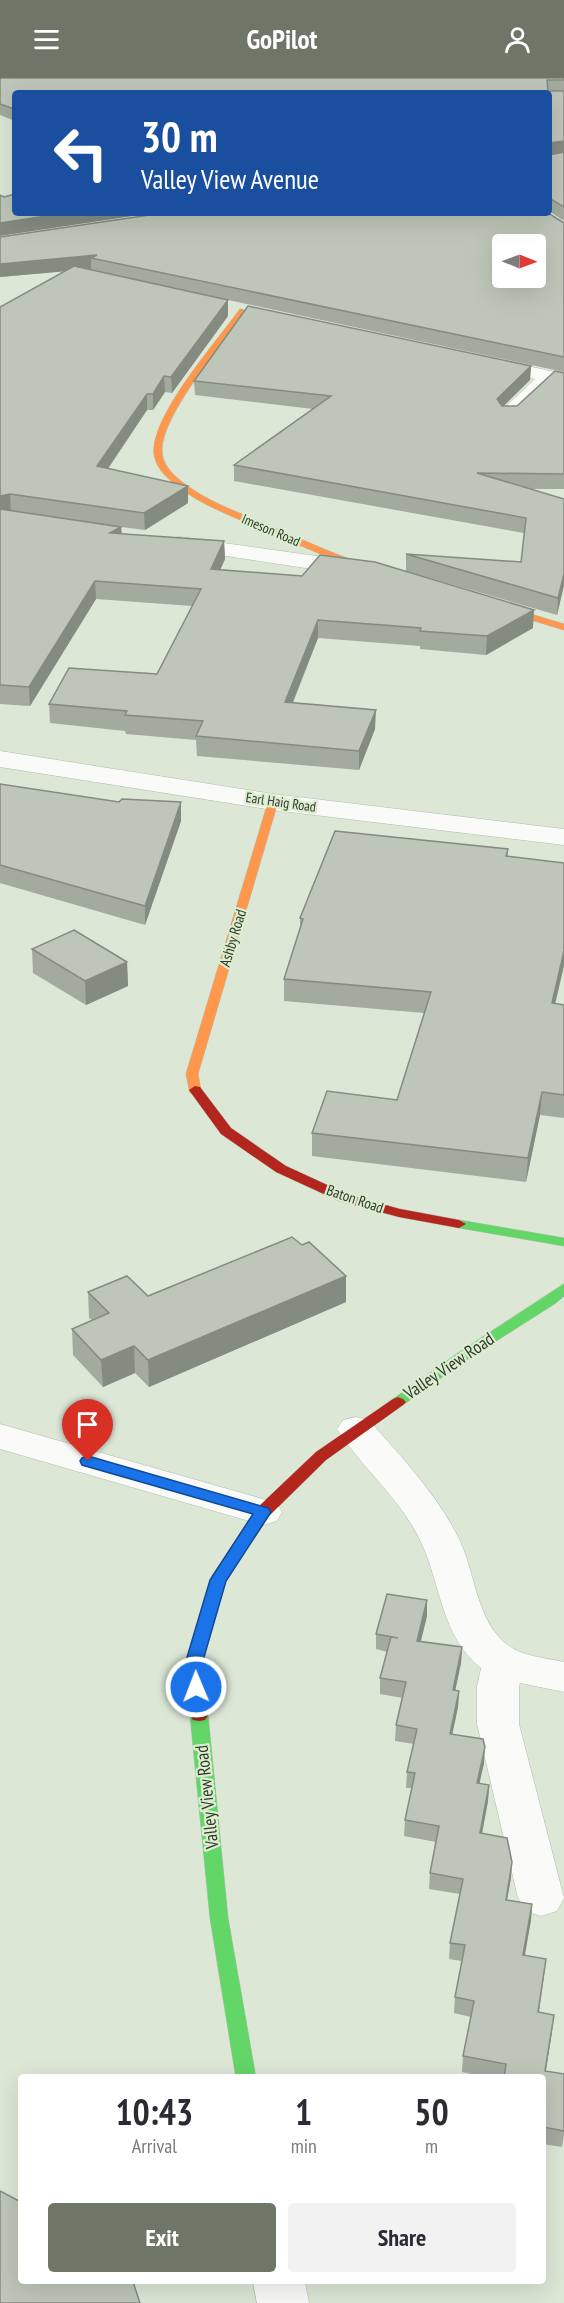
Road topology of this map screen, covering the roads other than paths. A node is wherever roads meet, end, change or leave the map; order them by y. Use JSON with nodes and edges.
{"nodes":[{"id":1,"x":220,"y":306,"type":"edge"},
{"id":2,"x":249,"y":312,"type":"joint"},
{"id":3,"x":466,"y":358,"type":"edge"},
{"id":4,"x":557,"y":379,"type":"edge"},
{"id":5,"x":508,"y":416,"type":"edge"},
{"id":6,"x":164,"y":540,"type":"edge"},
{"id":7,"x":373,"y":571,"type":"junction"},
{"id":8,"x":395,"y":577,"type":"edge"},
{"id":9,"x":474,"y":600,"type":"edge"},
{"id":10,"x":564,"y":627,"type":"edge"},
{"id":11,"x":0,"y":759,"type":"edge"},
{"id":12,"x":273,"y":802,"type":"junction"},
{"id":13,"x":564,"y":837,"type":"edge"},
{"id":14,"x":192,"y":1074,"type":"joint"},
{"id":15,"x":564,"y":1242,"type":"edge"},
{"id":16,"x":564,"y":1288,"type":"edge"},
{"id":17,"x":356,"y":1429,"type":"junction"},
{"id":18,"x":0,"y":1436,"type":"edge"},
{"id":19,"x":263,"y":1512,"type":"junction"},
{"id":20,"x":503,"y":1663,"type":"junction"},
{"id":21,"x":564,"y":1677,"type":"edge"},
{"id":22,"x":542,"y":1898,"type":"dead end"},
{"id":23,"x":245,"y":2074,"type":"edge"},
{"id":24,"x":279,"y":2284,"type":"edge"},
{"id":25,"x":283,"y":2303,"type":"edge"}],
"edges":[{"from":1,"to":2,"type":"street"},
{"from":2,"to":7,"type":"street","name":"Imeson Road"},
{"from":3,"to":4,"type":"street"},
{"from":4,"to":5,"type":"street"},
{"from":6,"to":7,"type":"street"},
{"from":7,"to":8,"type":"street","name":"Imeson Road"},
{"from":9,"to":10,"type":"street"},
{"from":11,"to":12,"type":"street","name":"Earl Haig Road"},
{"from":12,"to":13,"type":"street","name":"Earl Haig Road"},
{"from":12,"to":14,"type":"street","name":"Ashby Road"},
{"from":14,"to":15,"type":"street","name":"Baton Road"},
{"from":16,"to":17,"type":"street","name":"Valley View Road"},
{"from":17,"to":19,"type":"street","name":"Valley View Road"},
{"from":17,"to":20,"type":"street"},
{"from":18,"to":19,"type":"street"},
{"from":19,"to":23,"type":"street","name":"Valley View Road"},
{"from":20,"to":21,"type":"street"},
{"from":20,"to":22,"type":"street"},
{"from":24,"to":25,"type":"street"}]}
